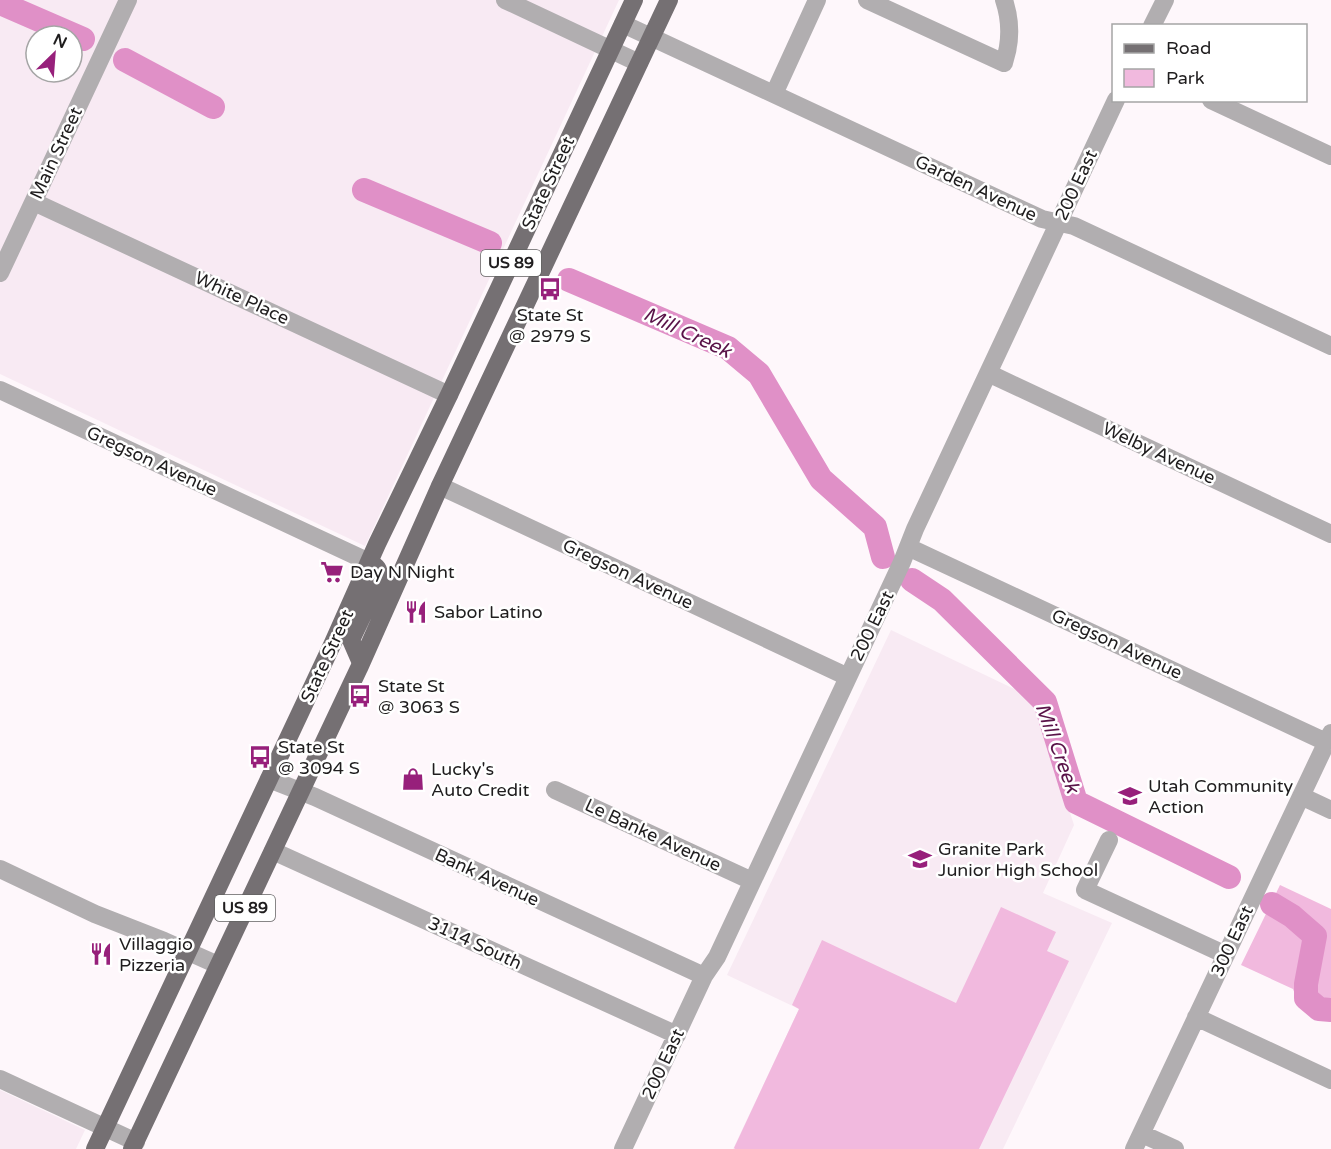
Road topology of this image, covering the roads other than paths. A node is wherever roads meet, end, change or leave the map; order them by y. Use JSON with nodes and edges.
{"nodes":[{"id":1,"x":128,"y":0,"type":"edge"},
{"id":2,"x":506,"y":0,"type":"edge"},
{"id":3,"x":634,"y":0,"type":"edge"},
{"id":4,"x":669,"y":0,"type":"edge"},
{"id":5,"x":817,"y":0,"type":"edge"},
{"id":6,"x":867,"y":0,"type":"edge"},
{"id":7,"x":1004,"y":0,"type":"edge"},
{"id":8,"x":1164,"y":0,"type":"edge"},
{"id":9,"x":623,"y":24,"type":"junction"},
{"id":10,"x":1153,"y":24,"type":"edge"},
{"id":11,"x":651,"y":37,"type":"junction"},
{"id":12,"x":611,"y":49,"type":"junction"},
{"id":13,"x":639,"y":63,"type":"junction"},
{"id":14,"x":774,"y":94,"type":"junction"},
{"id":15,"x":1115,"y":102,"type":"edge"},
{"id":16,"x":1215,"y":102,"type":"edge"},
{"id":17,"x":1331,"y":156,"type":"edge"},
{"id":18,"x":34,"y":202,"type":"junction"},
{"id":19,"x":1058,"y":222,"type":"junction"},
{"id":20,"x":0,"y":273,"type":"edge"},
{"id":21,"x":1331,"y":346,"type":"edge"},
{"id":22,"x":988,"y":373,"type":"junction"},
{"id":23,"x":0,"y":390,"type":"edge"},
{"id":24,"x":449,"y":394,"type":"junction"},
{"id":25,"x":440,"y":486,"type":"junction"},
{"id":26,"x":1331,"y":534,"type":"edge"},
{"id":27,"x":908,"y":547,"type":"junction"},
{"id":28,"x":369,"y":562,"type":"junction"},
{"id":29,"x":361,"y":663,"type":"junction"},
{"id":30,"x":848,"y":677,"type":"junction"},
{"id":31,"x":1329,"y":737,"type":"edge"},
{"id":32,"x":269,"y":779,"type":"junction"},
{"id":33,"x":555,"y":790,"type":"dead end"},
{"id":34,"x":300,"y":791,"type":"junction"},
{"id":35,"x":1301,"y":796,"type":"junction"},
{"id":36,"x":1331,"y":810,"type":"edge"},
{"id":37,"x":1109,"y":840,"type":"dead end"},
{"id":38,"x":273,"y":851,"type":"junction"},
{"id":39,"x":0,"y":869,"type":"edge"},
{"id":40,"x":752,"y":881,"type":"junction"},
{"id":41,"x":188,"y":952,"type":"junction"},
{"id":42,"x":1226,"y":955,"type":"junction"},
{"id":43,"x":218,"y":965,"type":"junction"},
{"id":44,"x":704,"y":976,"type":"junction"},
{"id":45,"x":1196,"y":1017,"type":"junction"},
{"id":46,"x":677,"y":1035,"type":"junction"},
{"id":47,"x":0,"y":1079,"type":"edge"},
{"id":48,"x":1331,"y":1080,"type":"edge"},
{"id":49,"x":105,"y":1128,"type":"junction"},
{"id":50,"x":1138,"y":1141,"type":"edge"},
{"id":51,"x":134,"y":1145,"type":"edge"},
{"id":52,"x":96,"y":1149,"type":"edge"},
{"id":53,"x":623,"y":1149,"type":"edge"},
{"id":54,"x":1174,"y":1149,"type":"edge"}],
"edges":[{"from":1,"to":18,"type":"street","name":"Main Street"},
{"from":2,"to":12,"type":"street"},
{"from":3,"to":9,"type":"main road","name":"State Street","number":"US 89"},
{"from":4,"to":11,"type":"main road","name":"State Street","number":"US 89"},
{"from":5,"to":14,"type":"street"},
{"from":6,"to":7,"type":"street"},
{"from":8,"to":10,"type":"street"},
{"from":9,"to":11,"type":"street","name":"Garden Avenue"},
{"from":9,"to":12,"type":"main road","name":"State Street","number":"US 89"},
{"from":11,"to":13,"type":"main road","name":"State Street","number":"US 89"},
{"from":11,"to":14,"type":"street","name":"Garden Avenue"},
{"from":12,"to":13,"type":"street"},
{"from":12,"to":24,"type":"main road","name":"State Street","number":"US 89"},
{"from":13,"to":25,"type":"main road","name":"State Street","number":"US 89"},
{"from":14,"to":19,"type":"street","name":"Garden Avenue"},
{"from":15,"to":19,"type":"street","name":"200 East"},
{"from":16,"to":17,"type":"street"},
{"from":18,"to":20,"type":"street","name":"Main Street"},
{"from":18,"to":24,"type":"street","name":"White Place"},
{"from":19,"to":21,"type":"street","name":"Garden Avenue"},
{"from":19,"to":22,"type":"street","name":"200 East"},
{"from":22,"to":26,"type":"street","name":"Welby Avenue"},
{"from":22,"to":27,"type":"street","name":"200 East"},
{"from":23,"to":28,"type":"street","name":"Gregson Avenue"},
{"from":24,"to":28,"type":"main road","name":"State Street","number":"US 89"},
{"from":25,"to":29,"type":"main road","name":"State Street","number":"US 89"},
{"from":25,"to":30,"type":"street","name":"Gregson Avenue"},
{"from":27,"to":30,"type":"street","name":"200 East"},
{"from":27,"to":31,"type":"street","name":"Gregson Avenue"},
{"from":28,"to":29,"type":"main road"},
{"from":28,"to":32,"type":"main road","name":"State Street","number":"US 89"},
{"from":29,"to":34,"type":"main road","name":"State Street","number":"US 89"},
{"from":30,"to":40,"type":"street","name":"200 East"},
{"from":31,"to":35,"type":"street","name":"300 East"},
{"from":32,"to":34,"type":"street","name":"Bank Avenue"},
{"from":32,"to":41,"type":"main road","name":"State Street","number":"US 89"},
{"from":33,"to":40,"type":"street","name":"Le Banke Avenue"},
{"from":34,"to":38,"type":"main road","name":"State Street","number":"US 89"},
{"from":34,"to":44,"type":"street","name":"Bank Avenue"},
{"from":35,"to":36,"type":"street"},
{"from":35,"to":42,"type":"street","name":"300 East"},
{"from":37,"to":42,"type":"street"},
{"from":38,"to":43,"type":"main road","name":"State Street","number":"US 89"},
{"from":38,"to":46,"type":"street","name":"3114 South"},
{"from":39,"to":41,"type":"street"},
{"from":40,"to":44,"type":"street","name":"200 East"},
{"from":41,"to":43,"type":"street"},
{"from":41,"to":49,"type":"main road","name":"State Street","number":"US 89"},
{"from":42,"to":45,"type":"street","name":"300 East"},
{"from":43,"to":51,"type":"main road","name":"State Street","number":"US 89"},
{"from":44,"to":46,"type":"street","name":"200 East"},
{"from":45,"to":48,"type":"street"},
{"from":45,"to":50,"type":"street","name":"300 East"},
{"from":46,"to":53,"type":"street","name":"200 East"},
{"from":47,"to":49,"type":"street"},
{"from":49,"to":51,"type":"street"},
{"from":49,"to":52,"type":"main road","name":"State Street","number":"US 89"},
{"from":50,"to":54,"type":"street"}]}
